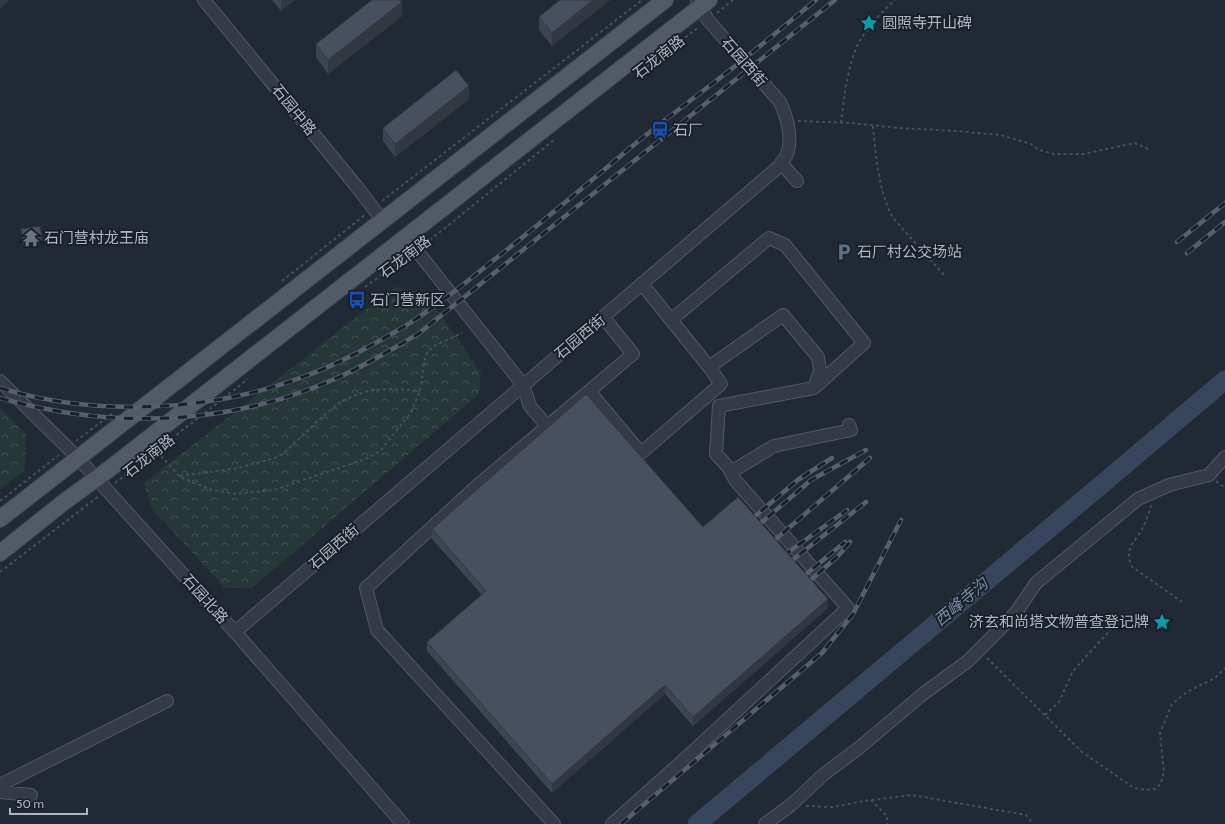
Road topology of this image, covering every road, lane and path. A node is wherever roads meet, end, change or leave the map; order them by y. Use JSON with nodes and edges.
{"nodes":[{"id":1,"x":204,"y":0,"type":"edge"},
{"id":2,"x":642,"y":0,"type":"edge"},
{"id":3,"x":665,"y":0,"type":"edge"},
{"id":4,"x":733,"y":0,"type":"edge"},
{"id":5,"x":895,"y":0,"type":"edge"},
{"id":6,"x":704,"y":7,"type":"edge"},
{"id":7,"x":641,"y":71,"type":"dead end"},
{"id":8,"x":787,"y":121,"type":"junction"},
{"id":9,"x":841,"y":123,"type":"junction"},
{"id":10,"x":873,"y":126,"type":"junction"},
{"id":11,"x":554,"y":140,"type":"dead end"},
{"id":12,"x":1148,"y":149,"type":"dead end"},
{"id":13,"x":781,"y":163,"type":"junction"},
{"id":14,"x":797,"y":181,"type":"dead end"},
{"id":15,"x":373,"y":208,"type":"junction"},
{"id":16,"x":383,"y":221,"type":"junction"},
{"id":17,"x":406,"y":237,"type":"junction"},
{"id":18,"x":417,"y":250,"type":"junction"},
{"id":19,"x":945,"y":276,"type":"dead end"},
{"id":20,"x":277,"y":284,"type":"dead end"},
{"id":21,"x":642,"y":284,"type":"junction"},
{"id":22,"x":360,"y":290,"type":"dead end"},
{"id":23,"x":603,"y":318,"type":"junction"},
{"id":24,"x":671,"y":320,"type":"junction"},
{"id":25,"x":462,"y":333,"type":"dead end"},
{"id":26,"x":709,"y":367,"type":"junction"},
{"id":27,"x":249,"y":378,"type":"dead end"},
{"id":28,"x":0,"y":381,"type":"edge"},
{"id":29,"x":523,"y":385,"type":"junction"},
{"id":30,"x":814,"y":388,"type":"junction"},
{"id":31,"x":420,"y":391,"type":"junction"},
{"id":32,"x":589,"y":391,"type":"junction"},
{"id":33,"x":118,"y":409,"type":"dead end"},
{"id":34,"x":849,"y":425,"type":"dead end"},
{"id":35,"x":547,"y":426,"type":"junction"},
{"id":36,"x":73,"y":453,"type":"junction"},
{"id":37,"x":161,"y":456,"type":"dead end"},
{"id":38,"x":1225,"y":457,"type":"edge"},
{"id":39,"x":731,"y":472,"type":"junction"},
{"id":40,"x":180,"y":476,"type":"junction"},
{"id":41,"x":101,"y":484,"type":"junction"},
{"id":42,"x":1156,"y":490,"type":"junction"},
{"id":43,"x":0,"y":501,"type":"edge"},
{"id":44,"x":0,"y":519,"type":"edge"},
{"id":45,"x":0,"y":553,"type":"edge"},
{"id":46,"x":0,"y":572,"type":"edge"},
{"id":47,"x":1182,"y":602,"type":"dead end"},
{"id":48,"x":1123,"y":616,"type":"dead end"},
{"id":49,"x":235,"y":632,"type":"junction"},
{"id":50,"x":979,"y":650,"type":"junction"},
{"id":51,"x":1225,"y":668,"type":"edge"},
{"id":52,"x":167,"y":701,"type":"dead end"},
{"id":53,"x":1045,"y":715,"type":"junction"},
{"id":54,"x":0,"y":784,"type":"edge"},
{"id":55,"x":0,"y":792,"type":"edge"},
{"id":56,"x":31,"y":795,"type":"dead end"},
{"id":57,"x":871,"y":800,"type":"junction"},
{"id":58,"x":791,"y":805,"type":"junction"},
{"id":59,"x":403,"y":824,"type":"edge"},
{"id":60,"x":554,"y":824,"type":"edge"},
{"id":61,"x":612,"y":824,"type":"edge"},
{"id":62,"x":765,"y":824,"type":"edge"},
{"id":63,"x":887,"y":824,"type":"edge"},
{"id":64,"x":1033,"y":824,"type":"edge"}],
"edges":[{"from":1,"to":15,"type":"street","name":"石园中路"},
{"from":2,"to":15,"type":"path"},
{"from":3,"to":16,"type":"main road"},
{"from":4,"to":6,"type":"path","name":"石龙南路"},
{"from":5,"to":9,"type":"path"},
{"from":6,"to":7,"type":"path","name":"石龙南路"},
{"from":6,"to":8,"type":"street","name":"石园西街"},
{"from":6,"to":17,"type":"main road","name":"石龙南路"},
{"from":8,"to":9,"type":"path"},
{"from":8,"to":13,"type":"street","name":"石园西街"},
{"from":9,"to":10,"type":"path"},
{"from":10,"to":12,"type":"path"},
{"from":10,"to":19,"type":"path"},
{"from":11,"to":18,"type":"path","name":"石龙南路"},
{"from":13,"to":14,"type":"street"},
{"from":13,"to":21,"type":"street","name":"石园西街"},
{"from":15,"to":16,"type":"street","name":"石园中路"},
{"from":15,"to":20,"type":"path"},
{"from":16,"to":36,"type":"main road"},
{"from":17,"to":18,"type":"street"},
{"from":17,"to":41,"type":"main road","name":"石龙南路"},
{"from":18,"to":22,"type":"path","name":"石龙南路"},
{"from":18,"to":29,"type":"street"},
{"from":21,"to":23,"type":"street","name":"石园西街"},
{"from":21,"to":24,"type":"street"},
{"from":23,"to":29,"type":"street","name":"石园西街"},
{"from":23,"to":32,"type":"street"},
{"from":24,"to":26,"type":"street"},
{"from":24,"to":30,"type":"street"},
{"from":25,"to":31,"type":"path"},
{"from":26,"to":30,"type":"street"},
{"from":26,"to":32,"type":"street"},
{"from":27,"to":41,"type":"path","name":"石龙南路"},
{"from":28,"to":36,"type":"street","name":"石园北路"},
{"from":29,"to":35,"type":"street"},
{"from":29,"to":49,"type":"street","name":"石园西街"},
{"from":30,"to":39,"type":"street"},
{"from":31,"to":40,"type":"path"},
{"from":31,"to":40,"type":"path"},
{"from":32,"to":35,"type":"street"},
{"from":33,"to":36,"type":"path"},
{"from":34,"to":39,"type":"street"},
{"from":35,"to":60,"type":"street"},
{"from":36,"to":41,"type":"street","name":"石园北路"},
{"from":36,"to":43,"type":"path"},
{"from":36,"to":44,"type":"main road"},
{"from":37,"to":40,"type":"path"},
{"from":38,"to":42,"type":"street"},
{"from":39,"to":61,"type":"street"},
{"from":41,"to":45,"type":"main road","name":"石龙南路"},
{"from":41,"to":46,"type":"path","name":"石龙南路"},
{"from":41,"to":49,"type":"street","name":"石园北路"},
{"from":42,"to":47,"type":"path"},
{"from":42,"to":50,"type":"street"},
{"from":48,"to":53,"type":"path"},
{"from":49,"to":59,"type":"street","name":"石园北路"},
{"from":50,"to":53,"type":"path"},
{"from":50,"to":58,"type":"street"},
{"from":51,"to":53,"type":"path"},
{"from":52,"to":54,"type":"street"},
{"from":55,"to":56,"type":"street"},
{"from":57,"to":58,"type":"path"},
{"from":57,"to":63,"type":"path"},
{"from":57,"to":64,"type":"path"},
{"from":58,"to":62,"type":"street"}]}
